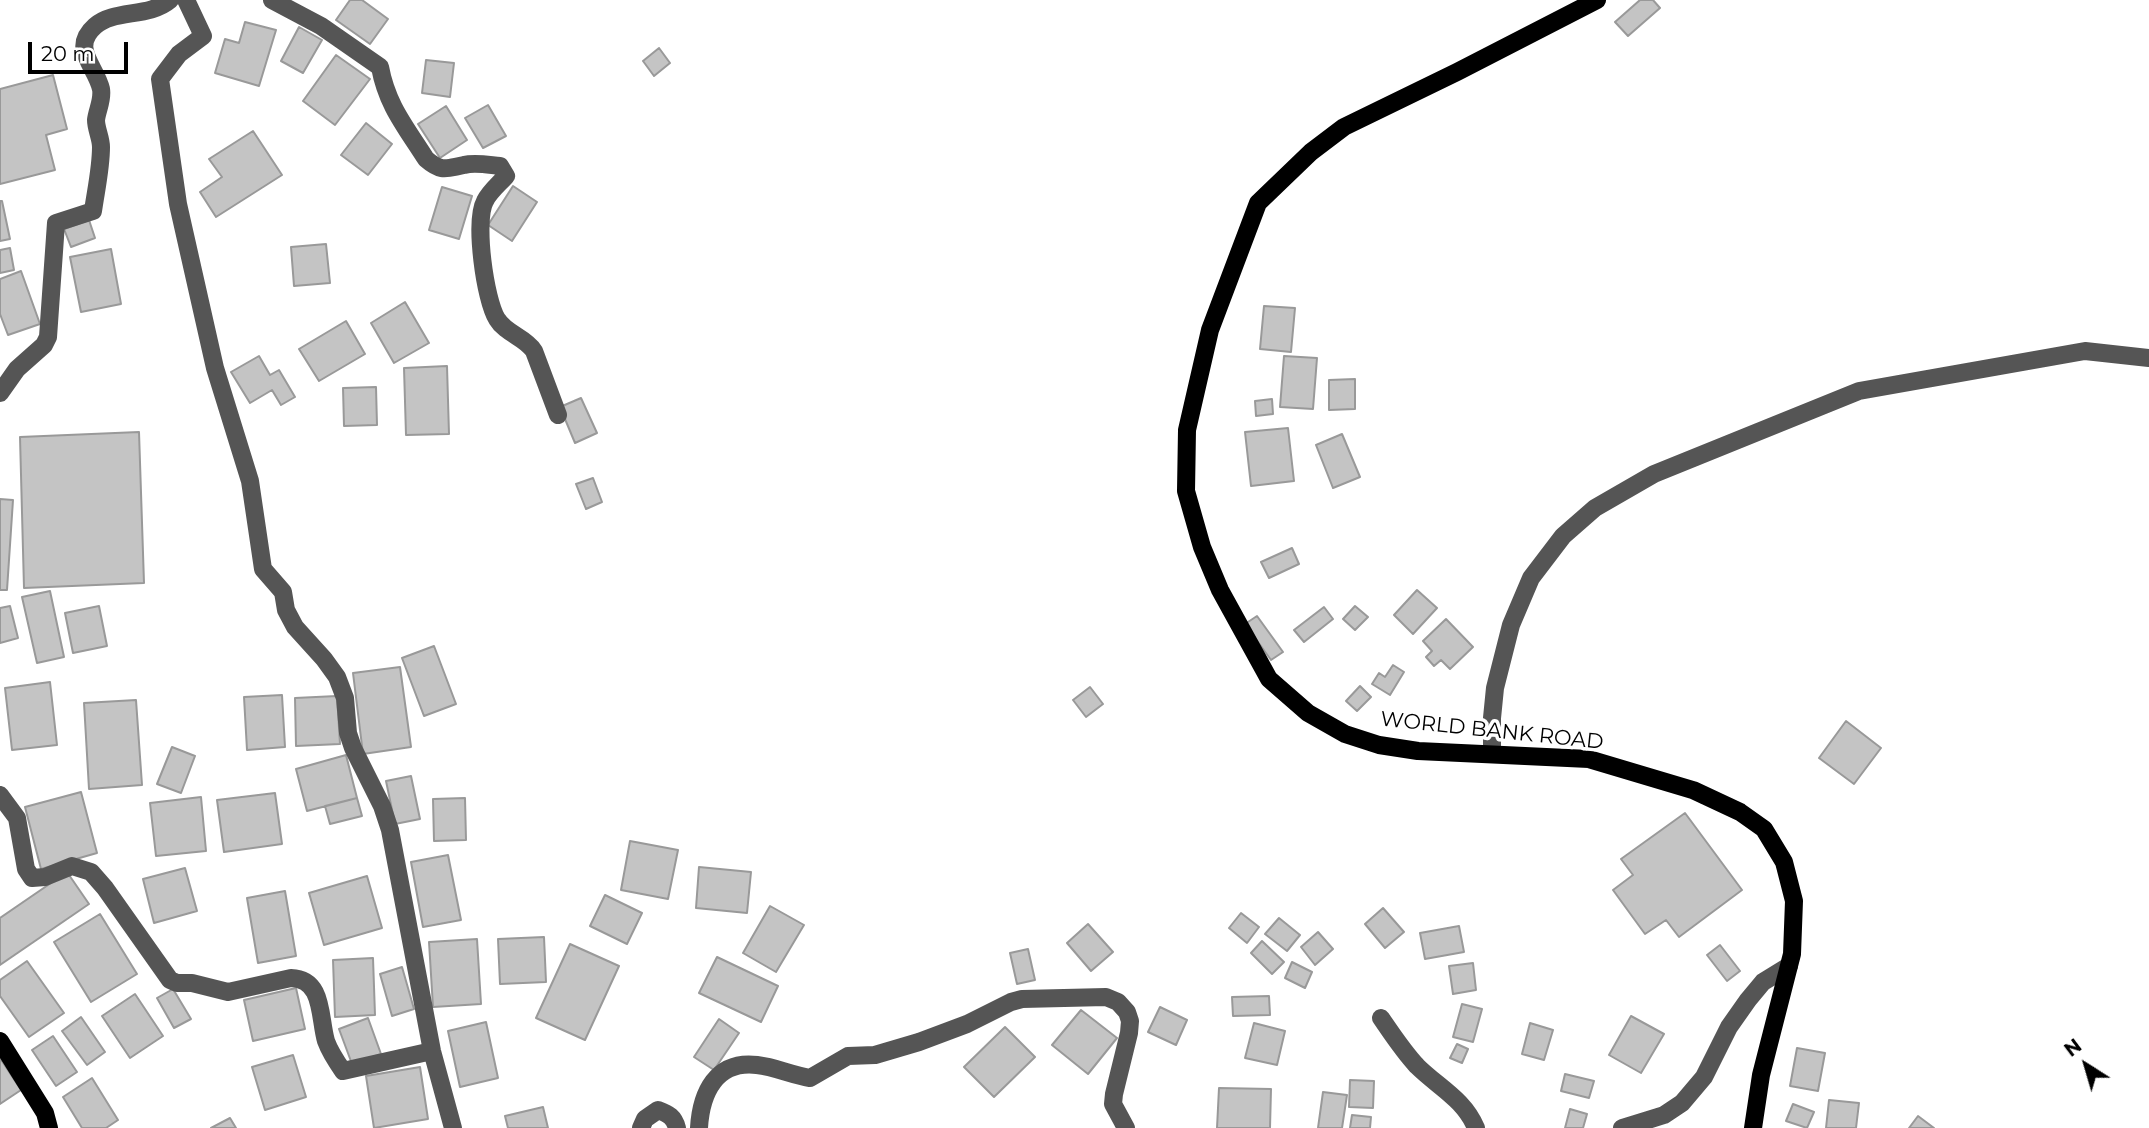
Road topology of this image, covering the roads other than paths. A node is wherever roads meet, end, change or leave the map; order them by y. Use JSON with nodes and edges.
{"nodes":[{"id":1,"x":170,"y":0,"type":"edge"},
{"id":2,"x":186,"y":0,"type":"edge"},
{"id":3,"x":272,"y":0,"type":"edge"},
{"id":4,"x":1597,"y":0,"type":"edge"},
{"id":5,"x":2149,"y":358,"type":"edge"},
{"id":6,"x":0,"y":393,"type":"edge"},
{"id":7,"x":558,"y":415,"type":"dead end"},
{"id":8,"x":1492,"y":754,"type":"junction"},
{"id":9,"x":0,"y":795,"type":"edge"},
{"id":10,"x":1790,"y":966,"type":"junction"},
{"id":11,"x":1381,"y":1018,"type":"dead end"},
{"id":12,"x":0,"y":1041,"type":"edge"},
{"id":13,"x":432,"y":1051,"type":"junction"},
{"id":14,"x":49,"y":1128,"type":"edge"},
{"id":15,"x":453,"y":1128,"type":"edge"},
{"id":16,"x":641,"y":1128,"type":"edge"},
{"id":17,"x":677,"y":1128,"type":"edge"},
{"id":18,"x":699,"y":1128,"type":"edge"},
{"id":19,"x":1126,"y":1128,"type":"edge"},
{"id":20,"x":1476,"y":1128,"type":"edge"},
{"id":21,"x":1622,"y":1128,"type":"edge"},
{"id":22,"x":1753,"y":1128,"type":"edge"}],
"edges":[{"from":1,"to":6,"type":"street"},
{"from":2,"to":13,"type":"street"},
{"from":3,"to":7,"type":"street"},
{"from":4,"to":8,"type":"main road","name":"WORLD BANK ROAD"},
{"from":5,"to":8,"type":"street"},
{"from":8,"to":10,"type":"main road","name":"WORLD BANK ROAD"},
{"from":9,"to":13,"type":"street"},
{"from":10,"to":21,"type":"street"},
{"from":10,"to":22,"type":"main road","name":"WORLD BANK ROAD"},
{"from":11,"to":20,"type":"street"},
{"from":12,"to":14,"type":"main road"},
{"from":13,"to":15,"type":"street"},
{"from":16,"to":17,"type":"street"},
{"from":18,"to":19,"type":"street"}]}
